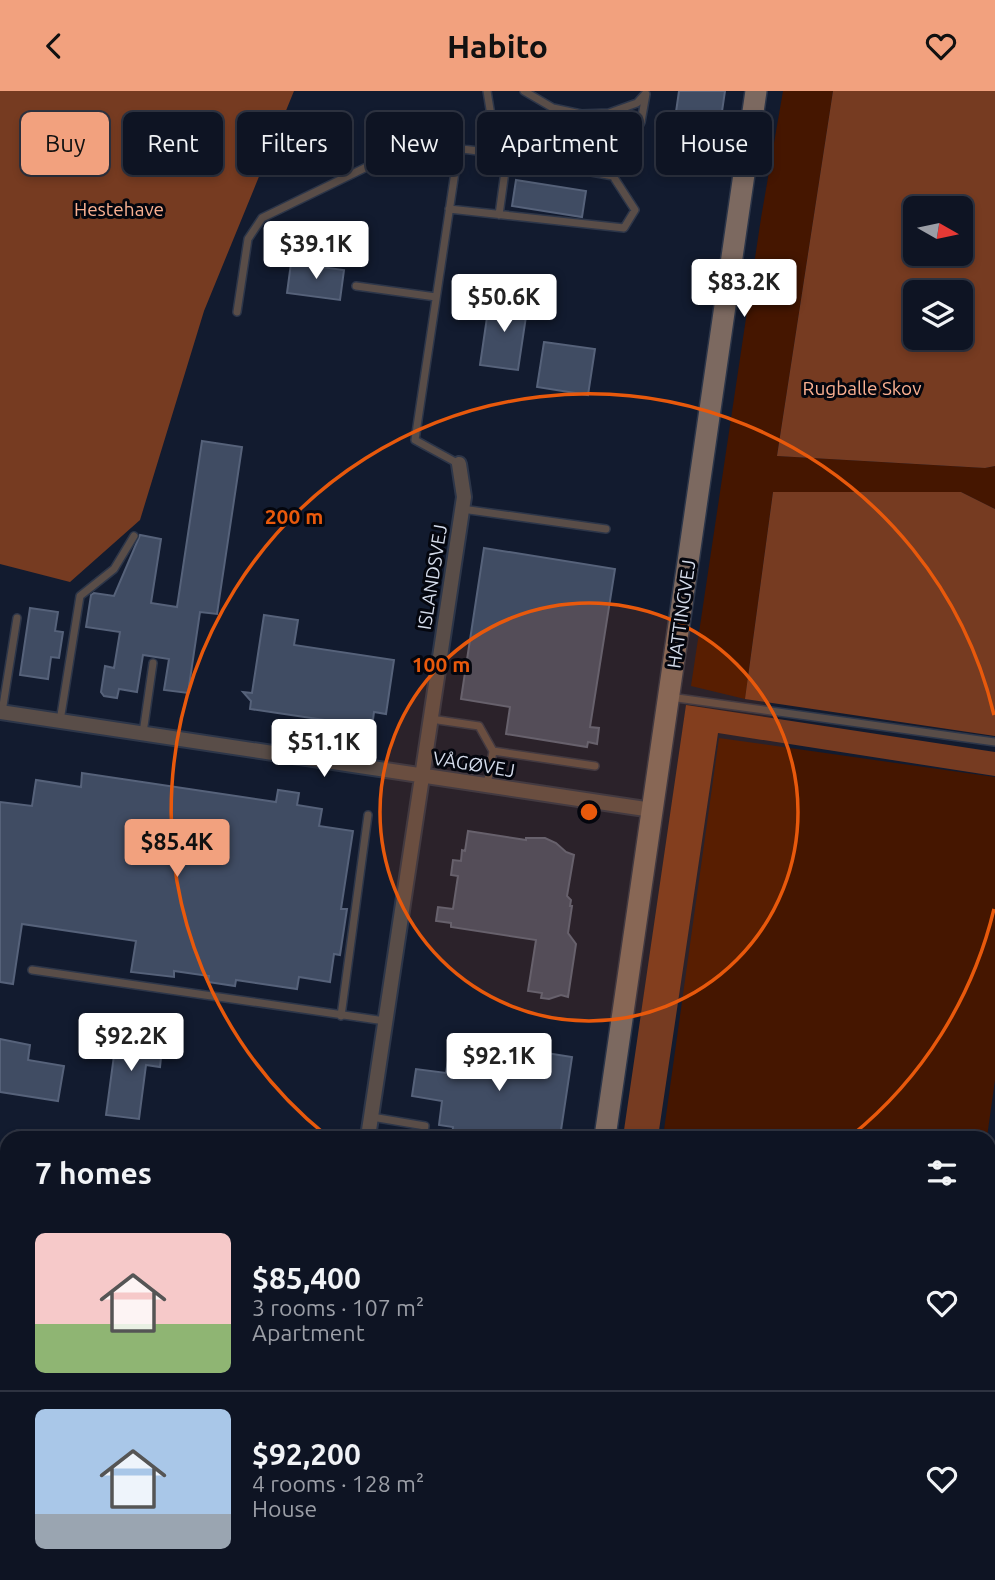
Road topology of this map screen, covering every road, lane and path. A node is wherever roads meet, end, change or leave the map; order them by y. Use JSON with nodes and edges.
{"nodes":[{"id":1,"x":486,"y":91,"type":"edge"},
{"id":2,"x":524,"y":91,"type":"edge"},
{"id":3,"x":756,"y":91,"type":"edge"},
{"id":4,"x":647,"y":92,"type":"edge"},
{"id":5,"x":490,"y":112,"type":"edge"},
{"id":6,"x":642,"y":117,"type":"edge"},
{"id":7,"x":366,"y":167,"type":"edge"},
{"id":8,"x":455,"y":175,"type":"edge"},
{"id":9,"x":505,"y":175,"type":"edge"},
{"id":10,"x":608,"y":175,"type":"edge"},
{"id":11,"x":449,"y":209,"type":"junction"},
{"id":12,"x":499,"y":215,"type":"junction"},
{"id":13,"x":356,"y":286,"type":"dead end"},
{"id":14,"x":436,"y":297,"type":"junction"},
{"id":15,"x":237,"y":313,"type":"dead end"},
{"id":16,"x":459,"y":464,"type":"joint"},
{"id":17,"x":462,"y":509,"type":"junction"},
{"id":18,"x":606,"y":529,"type":"dead end"},
{"id":19,"x":134,"y":535,"type":"dead end"},
{"id":20,"x":18,"y":618,"type":"dead end"},
{"id":21,"x":153,"y":663,"type":"dead end"},
{"id":22,"x":669,"y":697,"type":"junction"},
{"id":23,"x":1,"y":713,"type":"edge"},
{"id":24,"x":430,"y":719,"type":"junction"},
{"id":25,"x":60,"y":721,"type":"junction"},
{"id":26,"x":143,"y":734,"type":"junction"},
{"id":27,"x":995,"y":742,"type":"edge"},
{"id":28,"x":493,"y":751,"type":"junction"},
{"id":29,"x":595,"y":766,"type":"dead end"},
{"id":30,"x":422,"y":776,"type":"junction"},
{"id":31,"x":487,"y":786,"type":"junction"},
{"id":32,"x":652,"y":810,"type":"junction"},
{"id":33,"x":368,"y":815,"type":"dead end"},
{"id":34,"x":33,"y":970,"type":"dead end"},
{"id":35,"x":341,"y":1016,"type":"junction"},
{"id":36,"x":385,"y":1021,"type":"junction"},
{"id":37,"x":371,"y":1117,"type":"junction"},
{"id":38,"x":369,"y":1131,"type":"edge"},
{"id":39,"x":424,"y":1131,"type":"edge"},
{"id":40,"x":606,"y":1131,"type":"edge"}],
"edges":[{"from":1,"to":5,"type":"lane"},
{"from":2,"to":4,"type":"lane"},
{"from":3,"to":22,"type":"street","name":"HATTINGVEJ"},
{"from":4,"to":6,"type":"lane"},
{"from":7,"to":15,"type":"lane"},
{"from":8,"to":11,"type":"lane","name":"ISLANDSVEJ"},
{"from":9,"to":12,"type":"lane"},
{"from":10,"to":12,"type":"lane"},
{"from":11,"to":12,"type":"lane"},
{"from":11,"to":14,"type":"lane","name":"ISLANDSVEJ"},
{"from":13,"to":14,"type":"lane"},
{"from":14,"to":16,"type":"lane","name":"ISLANDSVEJ"},
{"from":16,"to":17,"type":"street","name":"ISLANDSVEJ"},
{"from":17,"to":18,"type":"lane"},
{"from":17,"to":24,"type":"street","name":"ISLANDSVEJ"},
{"from":19,"to":25,"type":"lane"},
{"from":20,"to":23,"type":"lane"},
{"from":21,"to":26,"type":"lane"},
{"from":22,"to":27,"type":"lane"},
{"from":22,"to":32,"type":"street","name":"HATTINGVEJ"},
{"from":23,"to":25,"type":"street","name":"VÅGØVEJ"},
{"from":24,"to":28,"type":"lane"},
{"from":24,"to":30,"type":"street","name":"ISLANDSVEJ"},
{"from":25,"to":26,"type":"street","name":"VÅGØVEJ"},
{"from":26,"to":30,"type":"street","name":"VÅGØVEJ"},
{"from":28,"to":29,"type":"lane"},
{"from":28,"to":31,"type":"lane"},
{"from":30,"to":31,"type":"street","name":"VÅGØVEJ"},
{"from":30,"to":36,"type":"street","name":"ISLANDSVEJ"},
{"from":31,"to":32,"type":"street","name":"VÅGØVEJ"},
{"from":32,"to":40,"type":"street","name":"HATTINGVEJ"},
{"from":33,"to":35,"type":"lane"},
{"from":34,"to":35,"type":"lane"},
{"from":35,"to":36,"type":"lane"},
{"from":36,"to":37,"type":"street","name":"ISLANDSVEJ"},
{"from":37,"to":38,"type":"street","name":"ISLANDSVEJ"},
{"from":37,"to":39,"type":"lane"}]}
